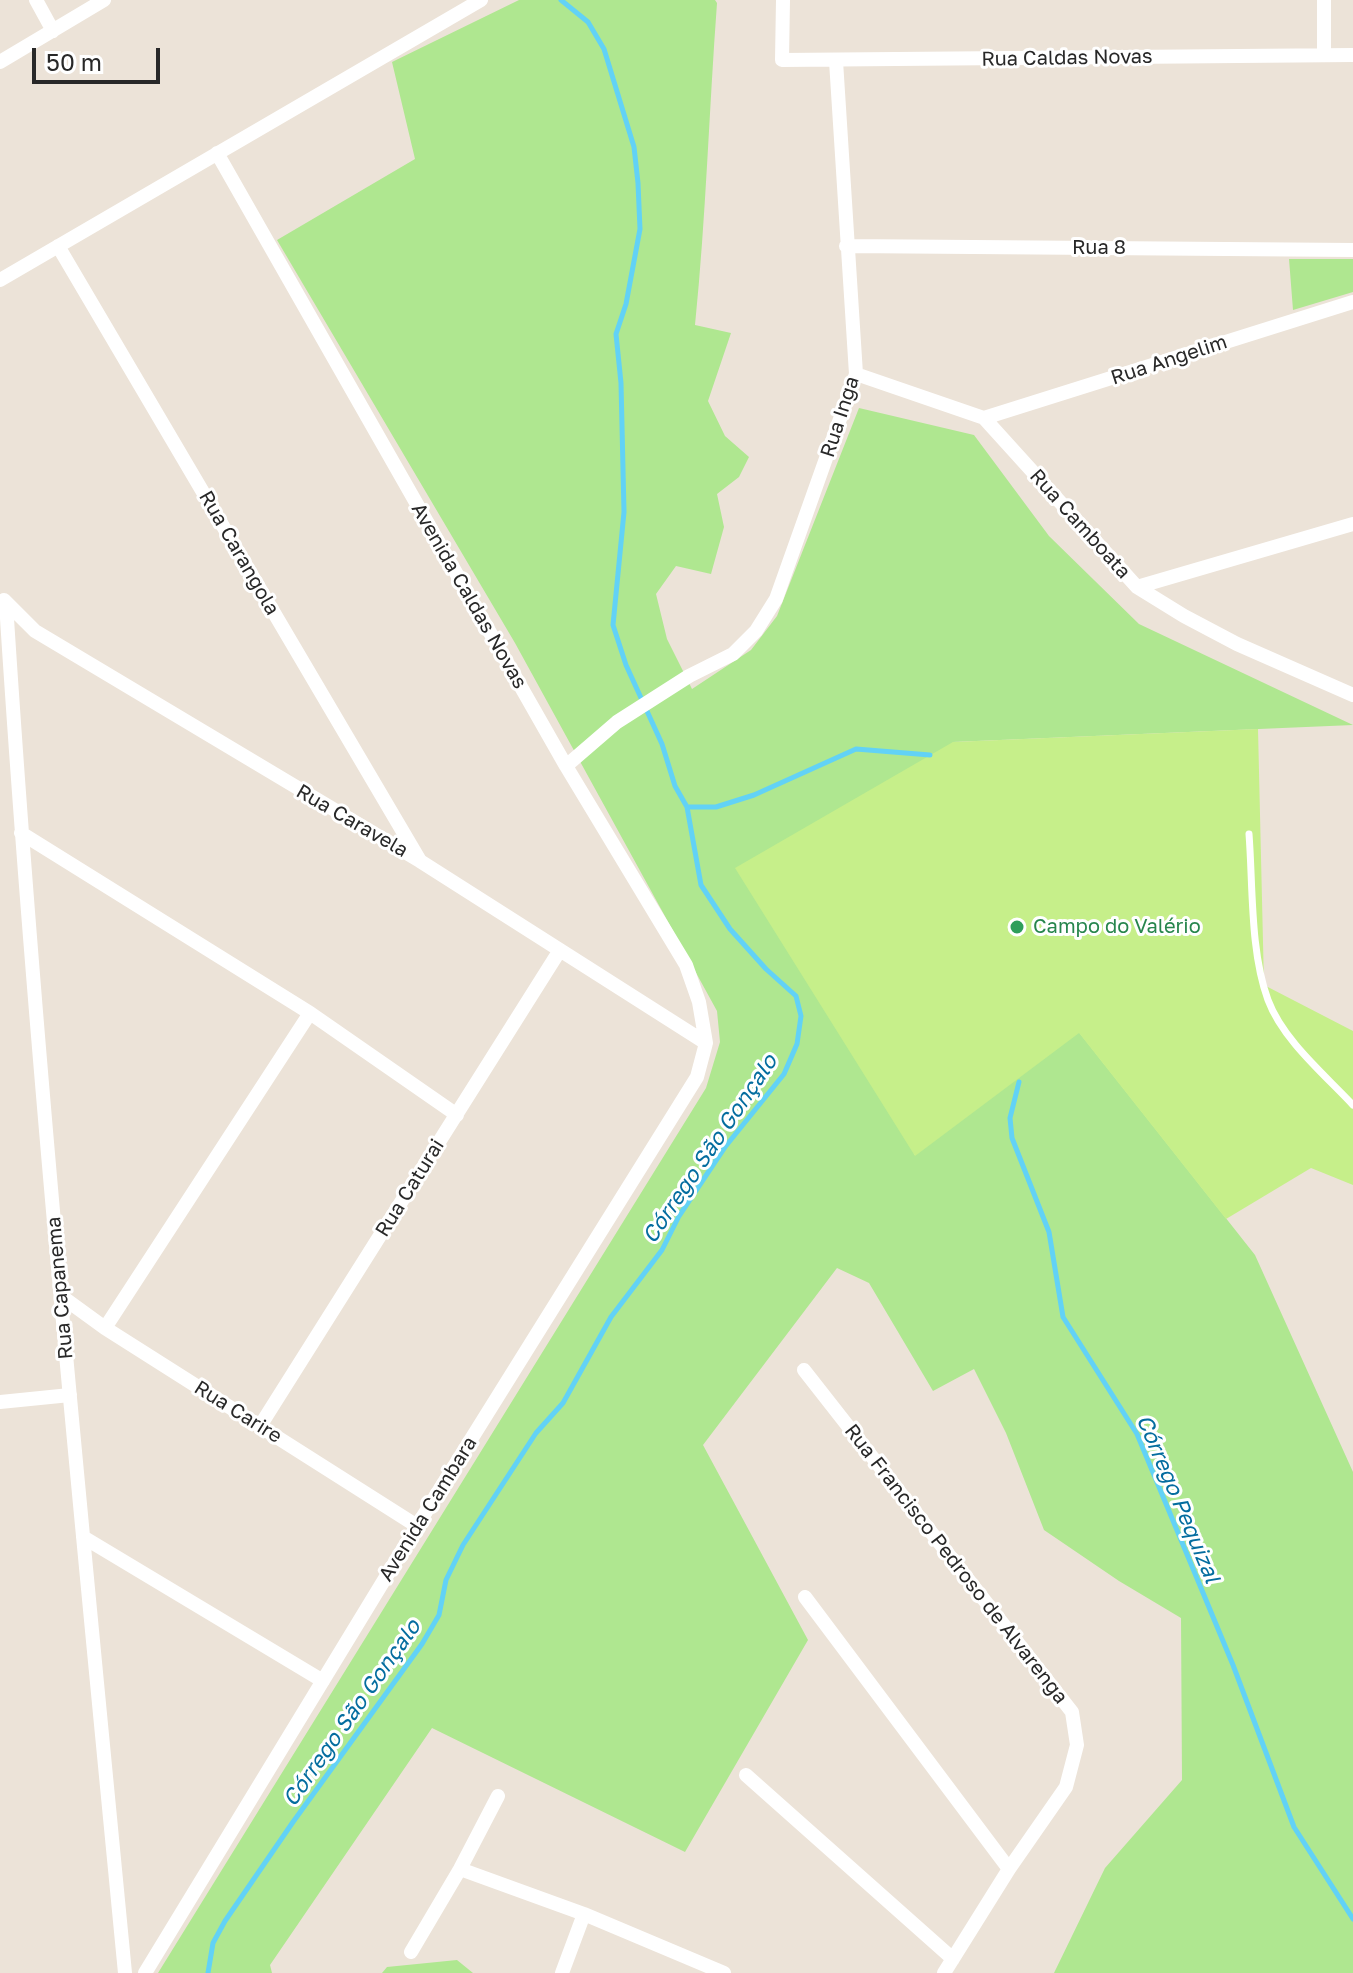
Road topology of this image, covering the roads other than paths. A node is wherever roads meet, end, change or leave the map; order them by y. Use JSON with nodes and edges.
{"nodes":[{"id":1,"x":36,"y":0,"type":"edge"},
{"id":2,"x":104,"y":0,"type":"edge"},
{"id":3,"x":481,"y":0,"type":"edge"},
{"id":4,"x":783,"y":0,"type":"edge"},
{"id":5,"x":1324,"y":0,"type":"edge"},
{"id":6,"x":463,"y":5,"type":"edge"},
{"id":7,"x":53,"y":31,"type":"junction"},
{"id":8,"x":1324,"y":54,"type":"junction"},
{"id":9,"x":1353,"y":55,"type":"edge"},
{"id":10,"x":836,"y":61,"type":"junction"},
{"id":11,"x":0,"y":62,"type":"edge"},
{"id":12,"x":217,"y":153,"type":"junction"},
{"id":13,"x":58,"y":246,"type":"junction"},
{"id":14,"x":846,"y":246,"type":"junction"},
{"id":15,"x":1353,"y":250,"type":"edge"},
{"id":16,"x":0,"y":280,"type":"edge"},
{"id":17,"x":1353,"y":302,"type":"edge"},
{"id":18,"x":856,"y":374,"type":"junction"},
{"id":19,"x":984,"y":418,"type":"junction"},
{"id":20,"x":1353,"y":524,"type":"edge"},
{"id":21,"x":1137,"y":587,"type":"junction"},
{"id":22,"x":3,"y":600,"type":"edge"},
{"id":23,"x":1353,"y":695,"type":"edge"},
{"id":24,"x":566,"y":766,"type":"junction"},
{"id":25,"x":21,"y":833,"type":"junction"},
{"id":26,"x":1249,"y":834,"type":"dead end"},
{"id":27,"x":420,"y":861,"type":"junction"},
{"id":28,"x":560,"y":950,"type":"junction"},
{"id":29,"x":310,"y":1013,"type":"junction"},
{"id":30,"x":706,"y":1043,"type":"junction"},
{"id":31,"x":1353,"y":1105,"type":"edge"},
{"id":32,"x":457,"y":1115,"type":"junction"},
{"id":33,"x":61,"y":1296,"type":"junction"},
{"id":34,"x":105,"y":1328,"type":"junction"},
{"id":35,"x":804,"y":1370,"type":"dead end"},
{"id":36,"x":70,"y":1395,"type":"junction"},
{"id":37,"x":0,"y":1402,"type":"edge"},
{"id":38,"x":260,"y":1426,"type":"junction"},
{"id":39,"x":417,"y":1526,"type":"junction"},
{"id":40,"x":83,"y":1537,"type":"junction"},
{"id":41,"x":805,"y":1597,"type":"dead end"},
{"id":42,"x":323,"y":1681,"type":"junction"},
{"id":43,"x":746,"y":1775,"type":"dead end"},
{"id":44,"x":498,"y":1796,"type":"dead end"},
{"id":45,"x":460,"y":1869,"type":"junction"},
{"id":46,"x":1009,"y":1869,"type":"junction"},
{"id":47,"x":584,"y":1914,"type":"junction"},
{"id":48,"x":411,"y":1952,"type":"dead end"},
{"id":49,"x":953,"y":1959,"type":"junction"},
{"id":50,"x":125,"y":1973,"type":"edge"},
{"id":51,"x":145,"y":1973,"type":"edge"},
{"id":52,"x":562,"y":1973,"type":"edge"},
{"id":53,"x":724,"y":1973,"type":"edge"},
{"id":54,"x":944,"y":1973,"type":"edge"}],
"edges":[{"from":1,"to":7,"type":"street"},
{"from":2,"to":7,"type":"street"},
{"from":3,"to":6,"type":"street"},
{"from":4,"to":10,"type":"street","name":"Rua Caldas Novas"},
{"from":5,"to":8,"type":"street"},
{"from":6,"to":12,"type":"street"},
{"from":7,"to":11,"type":"street"},
{"from":8,"to":9,"type":"street","name":"Rua Caldas Novas"},
{"from":8,"to":10,"type":"street","name":"Rua Caldas Novas"},
{"from":10,"to":14,"type":"street","name":"Rua Inga"},
{"from":12,"to":13,"type":"street"},
{"from":12,"to":24,"type":"street","name":"Avenida Caldas Novas"},
{"from":13,"to":16,"type":"street"},
{"from":13,"to":27,"type":"street","name":"Rua Carangola"},
{"from":14,"to":15,"type":"street","name":"Rua 8"},
{"from":14,"to":18,"type":"street","name":"Rua Inga"},
{"from":17,"to":19,"type":"street","name":"Rua Angelim"},
{"from":18,"to":19,"type":"street","name":"Rua Camboata"},
{"from":18,"to":24,"type":"street","name":"Rua Inga"},
{"from":19,"to":21,"type":"street","name":"Rua Camboata"},
{"from":20,"to":21,"type":"street"},
{"from":21,"to":23,"type":"street","name":"Rua Camboata"},
{"from":22,"to":25,"type":"street","name":"Rua Capanema"},
{"from":22,"to":27,"type":"street","name":"Rua Caravela"},
{"from":24,"to":30,"type":"street","name":"Avenida Caldas Novas"},
{"from":25,"to":29,"type":"street"},
{"from":25,"to":33,"type":"street","name":"Rua Capanema"},
{"from":26,"to":31,"type":"lane"},
{"from":27,"to":28,"type":"street","name":"Rua Caravela"},
{"from":28,"to":30,"type":"street","name":"Rua Caravela"},
{"from":28,"to":32,"type":"street","name":"Rua Caturai"},
{"from":29,"to":32,"type":"street"},
{"from":29,"to":34,"type":"street"},
{"from":30,"to":39,"type":"street","name":"Avenida Cambara"},
{"from":32,"to":38,"type":"street","name":"Rua Caturai"},
{"from":33,"to":34,"type":"street","name":"Rua Carire"},
{"from":33,"to":36,"type":"street","name":"Rua Capanema"},
{"from":34,"to":38,"type":"street","name":"Rua Carire"},
{"from":35,"to":46,"type":"street","name":"Rua Francisco Pedroso de Alvarenga"},
{"from":36,"to":37,"type":"street"},
{"from":36,"to":40,"type":"street","name":"Rua Capanema"},
{"from":38,"to":39,"type":"street","name":"Rua Carire"},
{"from":39,"to":42,"type":"street","name":"Avenida Cambara"},
{"from":40,"to":42,"type":"street"},
{"from":40,"to":50,"type":"street","name":"Rua Capanema"},
{"from":41,"to":46,"type":"street"},
{"from":42,"to":51,"type":"street","name":"Avenida Cambara"},
{"from":43,"to":49,"type":"street"},
{"from":44,"to":45,"type":"street"},
{"from":45,"to":47,"type":"street"},
{"from":45,"to":48,"type":"street"},
{"from":46,"to":49,"type":"street","name":"Rua Francisco Pedroso de Alvarenga"},
{"from":47,"to":52,"type":"street"},
{"from":47,"to":53,"type":"street"},
{"from":49,"to":54,"type":"street","name":"Rua Francisco Pedroso de Alvarenga"}]}
